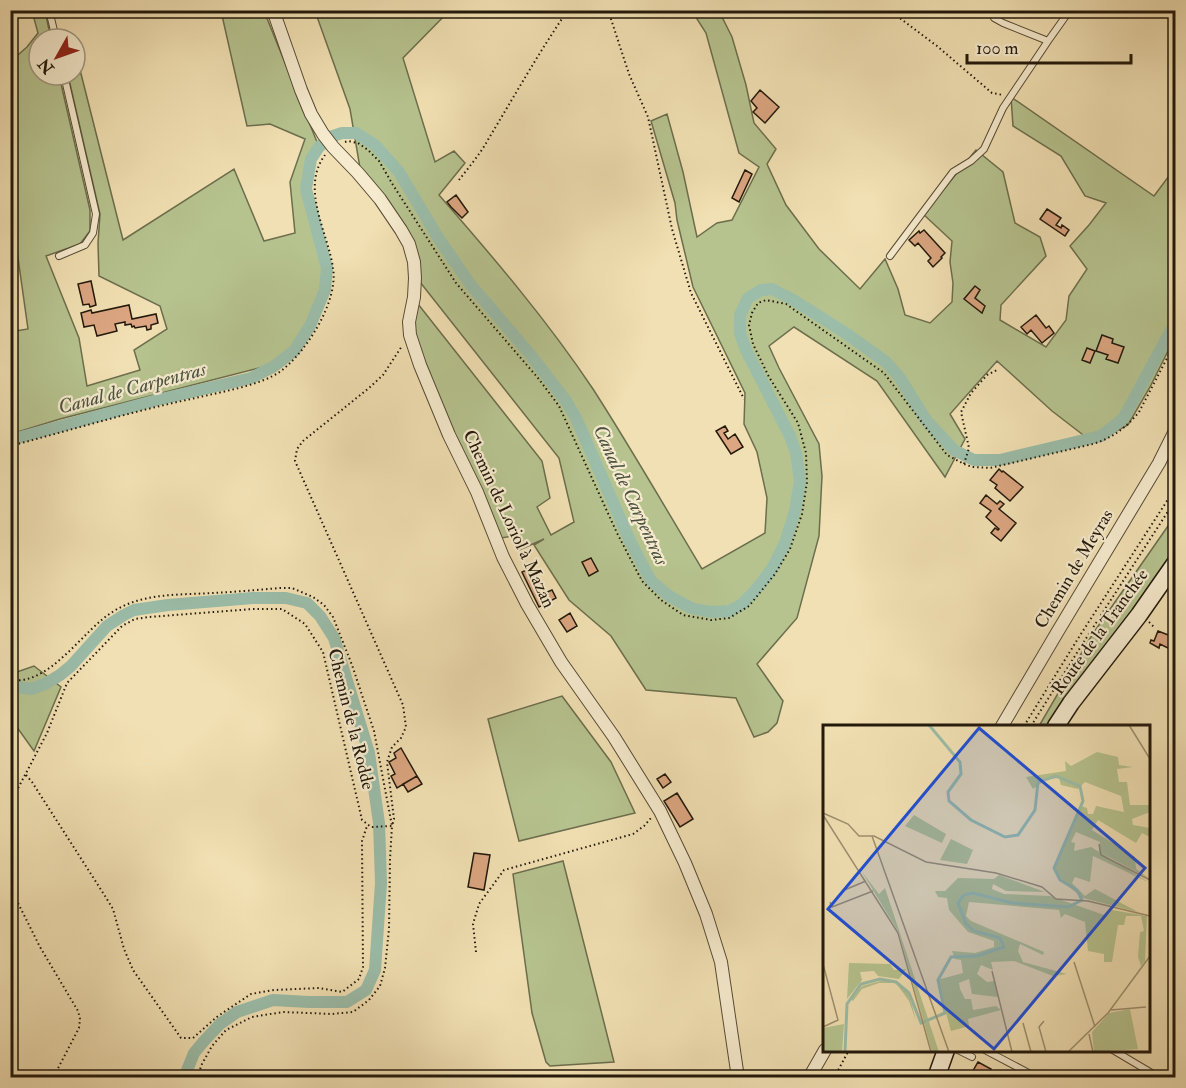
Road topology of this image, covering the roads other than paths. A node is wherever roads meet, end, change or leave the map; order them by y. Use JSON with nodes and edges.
{"nodes":[{"id":1,"x":49,"y":10,"type":"edge"},
{"id":2,"x":273,"y":10,"type":"edge"},
{"id":3,"x":994,"y":10,"type":"edge"},
{"id":4,"x":1070,"y":10,"type":"edge"},
{"id":5,"x":53,"y":27,"type":"edge"},
{"id":6,"x":1048,"y":40,"type":"junction"},
{"id":7,"x":67,"y":87,"type":"edge"},
{"id":8,"x":59,"y":256,"type":"dead end"},
{"id":9,"x":890,"y":256,"type":"dead end"},
{"id":10,"x":1176,"y":429,"type":"edge"},
{"id":11,"x":1176,"y":562,"type":"edge"},
{"id":12,"x":1003,"y":725,"type":"edge"},
{"id":13,"x":1057,"y":725,"type":"edge"},
{"id":14,"x":824,"y":1052,"type":"edge"},
{"id":15,"x":945,"y":1052,"type":"edge"},
{"id":16,"x":962,"y":1052,"type":"edge"},
{"id":17,"x":989,"y":1052,"type":"edge"},
{"id":18,"x":1116,"y":1052,"type":"edge"},
{"id":19,"x":972,"y":1057,"type":"dead end"},
{"id":20,"x":737,"y":1074,"type":"edge"},
{"id":21,"x":809,"y":1077,"type":"edge"},
{"id":22,"x":936,"y":1077,"type":"edge"},
{"id":23,"x":1038,"y":1077,"type":"edge"},
{"id":24,"x":1160,"y":1077,"type":"edge"}],
"edges":[{"from":1,"to":5,"type":"lane"},
{"from":2,"to":20,"type":"street","name":"Chemin de Loriol à Mazan"},
{"from":3,"to":6,"type":"lane"},
{"from":4,"to":6,"type":"lane"},
{"from":6,"to":9,"type":"lane"},
{"from":7,"to":8,"type":"lane"},
{"from":10,"to":12,"type":"street","name":"Chemin de Meyras"},
{"from":11,"to":13,"type":"street","name":"Route de la Tranchée"},
{"from":14,"to":21,"type":"street"},
{"from":15,"to":22,"type":"street"},
{"from":16,"to":19,"type":"lane"},
{"from":17,"to":23,"type":"lane"},
{"from":18,"to":24,"type":"lane"}]}
